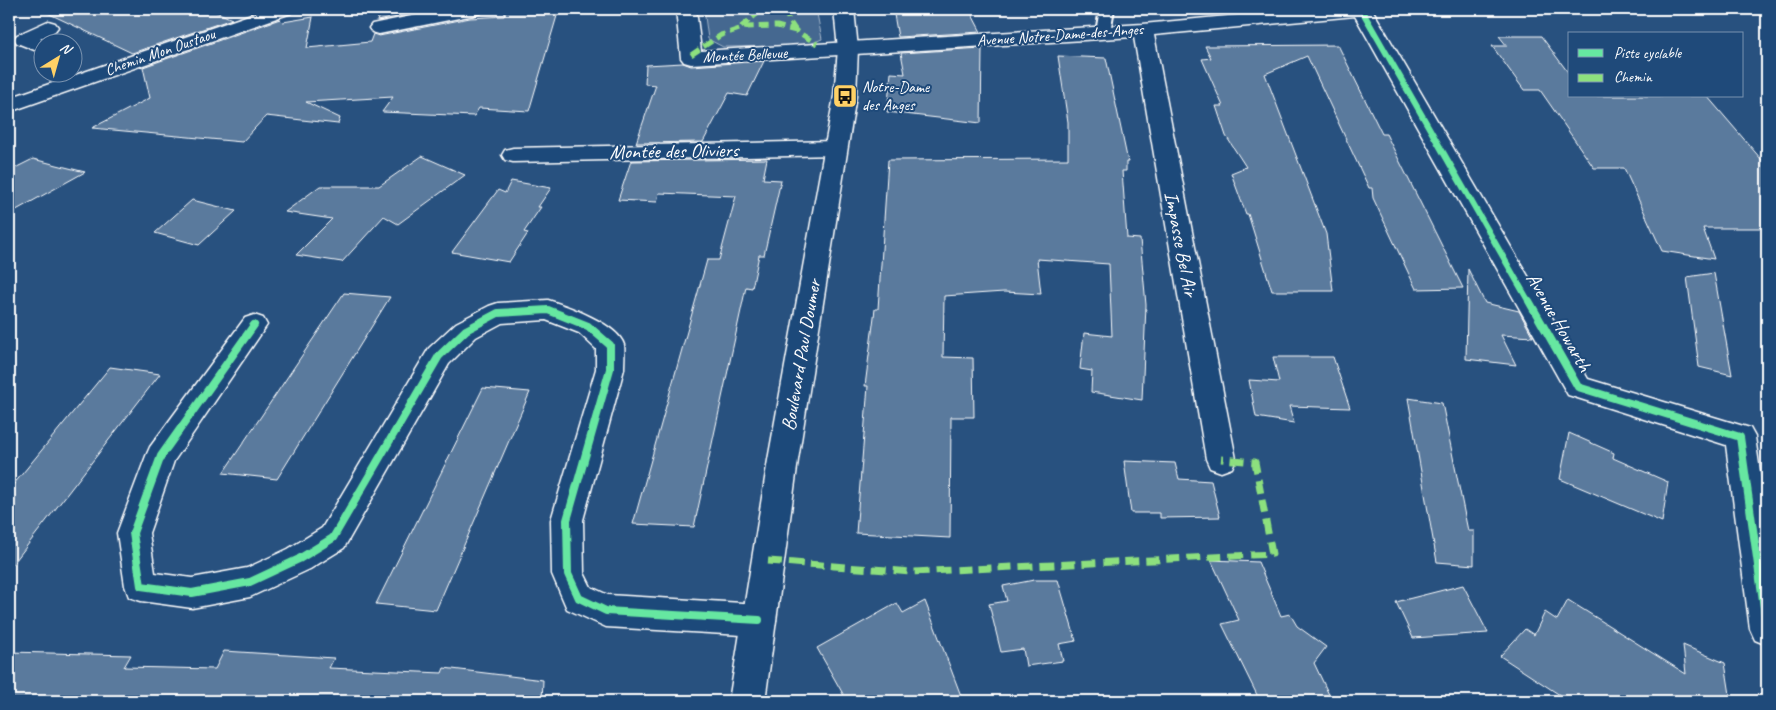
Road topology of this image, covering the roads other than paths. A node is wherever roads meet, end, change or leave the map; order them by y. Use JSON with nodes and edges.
{"nodes":[{"id":1,"x":284,"y":9,"type":"edge"},
{"id":2,"x":474,"y":9,"type":"edge"},
{"id":3,"x":686,"y":9,"type":"edge"},
{"id":4,"x":844,"y":9,"type":"edge"},
{"id":5,"x":1107,"y":9,"type":"edge"},
{"id":6,"x":1362,"y":9,"type":"edge"},
{"id":7,"x":1248,"y":14,"type":"edge"},
{"id":8,"x":48,"y":28,"type":"dead end"},
{"id":9,"x":379,"y":28,"type":"dead end"},
{"id":10,"x":1143,"y":30,"type":"junction"},
{"id":11,"x":1103,"y":32,"type":"junction"},
{"id":12,"x":16,"y":42,"type":"edge"},
{"id":13,"x":32,"y":45,"type":"edge"},
{"id":14,"x":848,"y":49,"type":"junction"},
{"id":15,"x":82,"y":65,"type":"edge"},
{"id":16,"x":100,"y":73,"type":"junction"},
{"id":17,"x":9,"y":105,"type":"edge"},
{"id":18,"x":836,"y":148,"type":"junction"},
{"id":19,"x":513,"y":155,"type":"dead end"},
{"id":20,"x":254,"y":325,"type":"dead end"},
{"id":21,"x":1221,"y":459,"type":"dead end"},
{"id":22,"x":759,"y":620,"type":"junction"},
{"id":23,"x":1767,"y":629,"type":"edge"},
{"id":24,"x":747,"y":701,"type":"edge"}],
"edges":[{"from":1,"to":16,"type":"street","name":"Chemin Mon Oustaou"},
{"from":2,"to":9,"type":"street"},
{"from":3,"to":14,"type":"street","name":"Montée Bellevue"},
{"from":4,"to":14,"type":"street","name":"Boulevard Paul Doumer"},
{"from":5,"to":11,"type":"lane"},
{"from":6,"to":7,"type":"street","name":"Avenue Notre-Dame-des-Anges"},
{"from":6,"to":23,"type":"street","name":"Avenue Howarth"},
{"from":7,"to":10,"type":"street","name":"Avenue Notre-Dame-des-Anges"},
{"from":8,"to":12,"type":"street"},
{"from":10,"to":11,"type":"street","name":"Avenue Notre-Dame-des-Anges"},
{"from":10,"to":21,"type":"street","name":"Impasse Bel Air"},
{"from":11,"to":14,"type":"street","name":"Avenue Notre-Dame-des-Anges"},
{"from":12,"to":13,"type":"street"},
{"from":14,"to":18,"type":"street","name":"Boulevard Paul Doumer"},
{"from":15,"to":16,"type":"street"},
{"from":16,"to":17,"type":"street","name":"Chemin Mon Oustaou"},
{"from":18,"to":19,"type":"street","name":"Montée des Oliviers"},
{"from":18,"to":22,"type":"street","name":"Boulevard Paul Doumer"},
{"from":20,"to":22,"type":"street"},
{"from":22,"to":24,"type":"street","name":"Boulevard Paul Doumer"}]}
